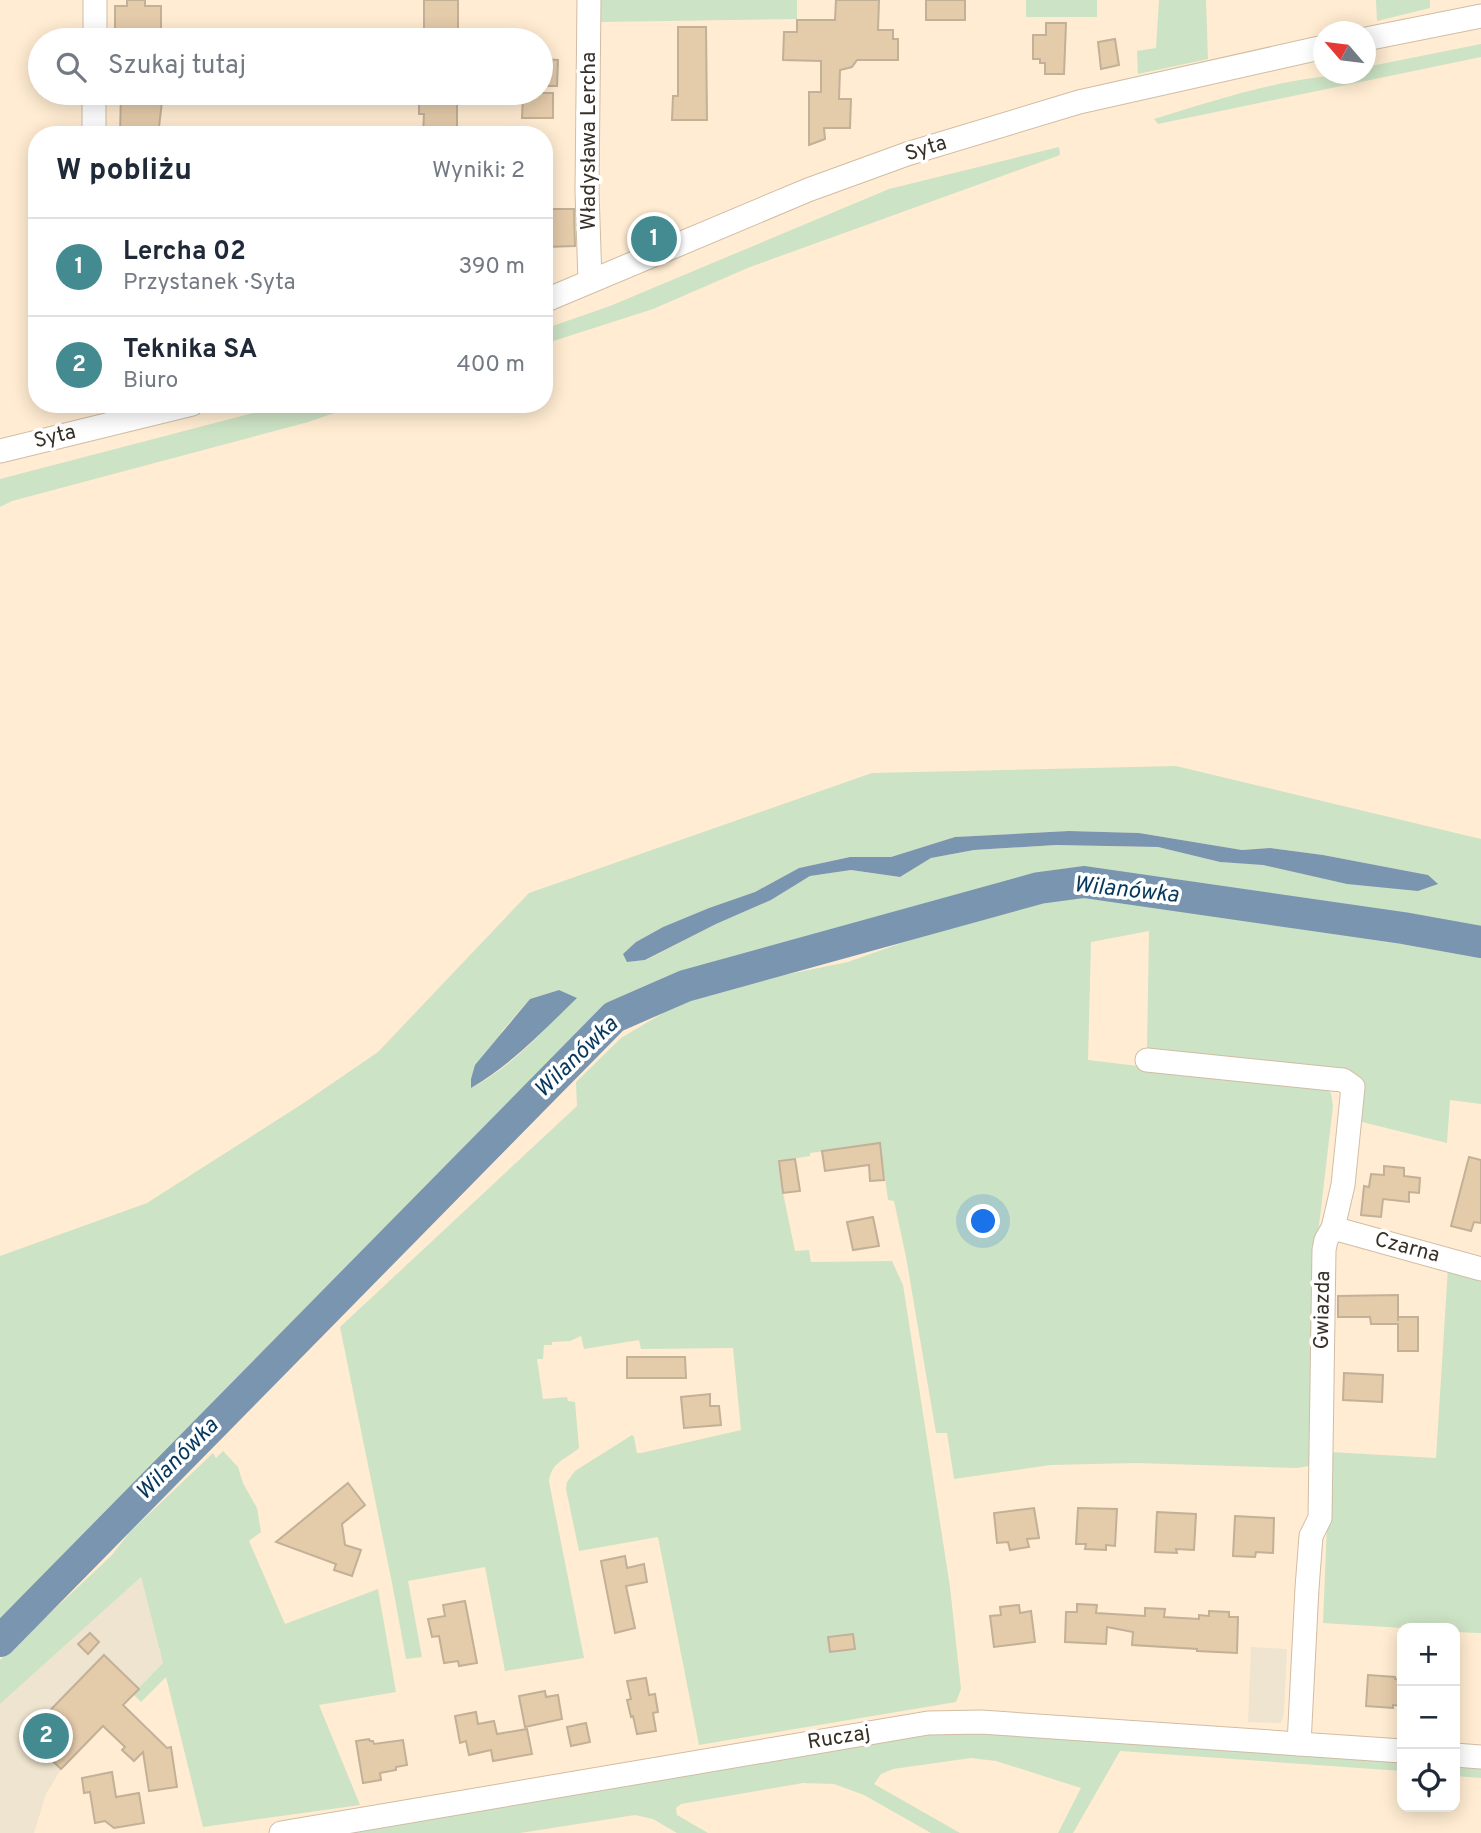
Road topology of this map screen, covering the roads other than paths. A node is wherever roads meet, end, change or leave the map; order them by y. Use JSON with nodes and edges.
{"nodes":[{"id":1,"x":95,"y":0,"type":"edge"},
{"id":2,"x":589,"y":0,"type":"edge"},
{"id":3,"x":1481,"y":16,"type":"edge"},
{"id":4,"x":94,"y":28,"type":"edge"},
{"id":5,"x":1376,"y":37,"type":"edge"},
{"id":6,"x":1313,"y":49,"type":"edge"},
{"id":7,"x":94,"y":105,"type":"edge"},
{"id":8,"x":94,"y":126,"type":"edge"},
{"id":9,"x":590,"y":281,"type":"junction"},
{"id":10,"x":553,"y":297,"type":"edge"},
{"id":11,"x":154,"y":413,"type":"edge"},
{"id":12,"x":0,"y":451,"type":"edge"},
{"id":13,"x":1147,"y":1059,"type":"dead end"},
{"id":14,"x":1333,"y":1228,"type":"junction"},
{"id":15,"x":1481,"y":1269,"type":"edge"},
{"id":16,"x":1299,"y":1744,"type":"junction"},
{"id":17,"x":1397,"y":1751,"type":"edge"},
{"id":18,"x":1460,"y":1755,"type":"edge"},
{"id":19,"x":1481,"y":1757,"type":"edge"},
{"id":20,"x":282,"y":1833,"type":"edge"}],
"edges":[{"from":1,"to":4,"type":"street"},
{"from":2,"to":9,"type":"street","name":"Władysława Lercha"},
{"from":3,"to":5,"type":"street"},
{"from":6,"to":9,"type":"street","name":"Syta"},
{"from":7,"to":8,"type":"street"},
{"from":9,"to":10,"type":"street","name":"Syta"},
{"from":11,"to":12,"type":"street","name":"Syta"},
{"from":13,"to":14,"type":"street","name":"Gwiazda"},
{"from":14,"to":15,"type":"street","name":"Czarna"},
{"from":14,"to":16,"type":"street","name":"Gwiazda"},
{"from":16,"to":17,"type":"street","name":"Ruczaj"},
{"from":16,"to":20,"type":"street","name":"Ruczaj"},
{"from":18,"to":19,"type":"street"}]}
